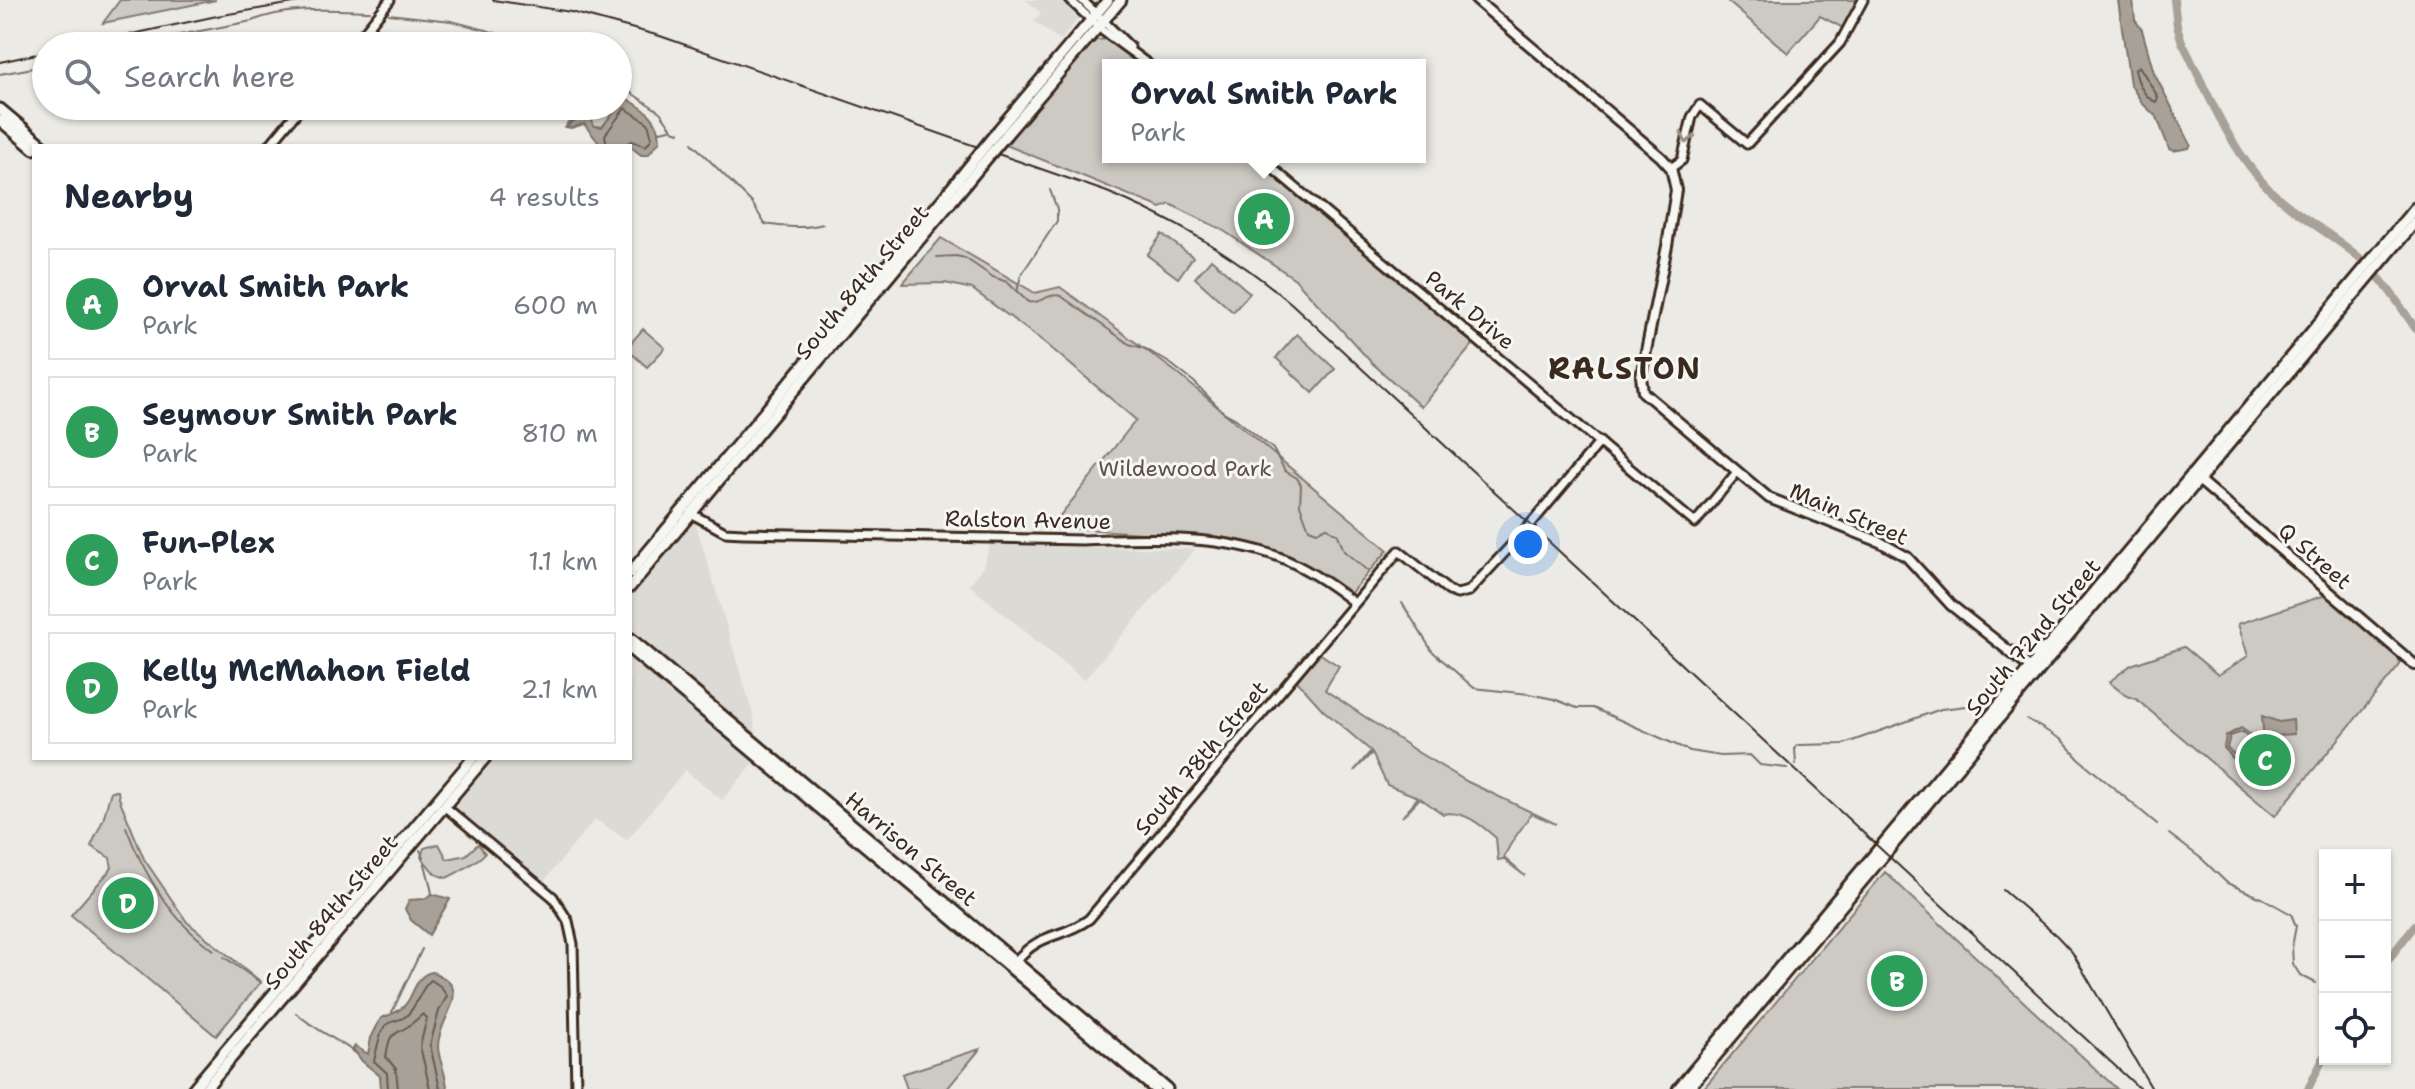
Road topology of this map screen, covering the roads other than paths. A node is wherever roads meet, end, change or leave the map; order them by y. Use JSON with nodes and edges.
{"nodes":[{"id":1,"x":390,"y":0,"type":"edge"},
{"id":2,"x":1070,"y":0,"type":"edge"},
{"id":3,"x":1082,"y":0,"type":"edge"},
{"id":4,"x":1108,"y":0,"type":"edge"},
{"id":5,"x":1121,"y":0,"type":"edge"},
{"id":6,"x":1476,"y":0,"type":"edge"},
{"id":7,"x":1863,"y":0,"type":"edge"},
{"id":8,"x":1096,"y":20,"type":"junction"},
{"id":9,"x":364,"y":32,"type":"edge"},
{"id":10,"x":1141,"y":59,"type":"edge"},
{"id":11,"x":0,"y":109,"type":"edge"},
{"id":12,"x":0,"y":120,"type":"edge"},
{"id":13,"x":290,"y":120,"type":"edge"},
{"id":14,"x":42,"y":144,"type":"edge"},
{"id":15,"x":271,"y":144,"type":"edge"},
{"id":16,"x":32,"y":147,"type":"edge"},
{"id":17,"x":1266,"y":163,"type":"edge"},
{"id":18,"x":1671,"y":168,"type":"junction"},
{"id":19,"x":948,"y":199,"type":"junction"},
{"id":20,"x":2415,"y":208,"type":"edge"},
{"id":21,"x":2415,"y":222,"type":"edge"},
{"id":22,"x":2384,"y":253,"type":"junction"},
{"id":23,"x":2356,"y":286,"type":"junction"},
{"id":24,"x":2283,"y":365,"type":"junction"},
{"id":25,"x":2264,"y":402,"type":"junction"},
{"id":26,"x":1600,"y":442,"type":"junction"},
{"id":27,"x":718,"y":469,"type":"junction"},
{"id":28,"x":1737,"y":472,"type":"junction"},
{"id":29,"x":2195,"y":477,"type":"junction"},
{"id":30,"x":692,"y":514,"type":"junction"},
{"id":31,"x":632,"y":571,"type":"edge"},
{"id":32,"x":632,"y":585,"type":"edge"},
{"id":33,"x":1353,"y":602,"type":"junction"},
{"id":34,"x":632,"y":640,"type":"edge"},
{"id":35,"x":2048,"y":646,"type":"junction"},
{"id":36,"x":632,"y":651,"type":"edge"},
{"id":37,"x":2011,"y":652,"type":"junction"},
{"id":38,"x":2415,"y":665,"type":"edge"},
{"id":39,"x":2033,"y":670,"type":"junction"},
{"id":40,"x":471,"y":760,"type":"edge"},
{"id":41,"x":483,"y":760,"type":"edge"},
{"id":42,"x":444,"y":806,"type":"junction"},
{"id":43,"x":1015,"y":962,"type":"junction"},
{"id":44,"x":193,"y":1089,"type":"edge"},
{"id":45,"x":205,"y":1089,"type":"edge"},
{"id":46,"x":576,"y":1089,"type":"edge"},
{"id":47,"x":1155,"y":1089,"type":"edge"},
{"id":48,"x":1167,"y":1089,"type":"edge"},
{"id":49,"x":1678,"y":1089,"type":"edge"},
{"id":50,"x":1688,"y":1089,"type":"edge"}],
"edges":[{"from":1,"to":9,"type":"street"},
{"from":2,"to":8,"type":"street"},
{"from":3,"to":8,"type":"street"},
{"from":4,"to":8,"type":"main road","name":"South 84th Street"},
{"from":5,"to":8,"type":"main road","name":"South 84th Street"},
{"from":6,"to":18,"type":"main road"},
{"from":7,"to":18,"type":"street","one_way":true},
{"from":8,"to":10,"type":"street"},
{"from":8,"to":19,"type":"main road","name":"South 84th Street","bridge":true},
{"from":11,"to":14,"type":"main road"},
{"from":12,"to":16,"type":"main road"},
{"from":13,"to":15,"type":"street"},
{"from":17,"to":26,"type":"street","name":"Park Drive"},
{"from":18,"to":28,"type":"main road","name":"Main Street"},
{"from":19,"to":27,"type":"main road","name":"South 84th Street"},
{"from":19,"to":30,"type":"main road","name":"South 84th Street"},
{"from":20,"to":22,"type":"main road","name":"South 72nd Street"},
{"from":21,"to":22,"type":"main road","name":"South 72nd Street"},
{"from":22,"to":23,"type":"main road","name":"South 72nd Street"},
{"from":23,"to":24,"type":"main road","name":"South 72nd Street"},
{"from":23,"to":25,"type":"main road","name":"South 72nd Street"},
{"from":24,"to":25,"type":"main road"},
{"from":24,"to":29,"type":"main road","name":"South 72nd Street"},
{"from":25,"to":29,"type":"main road","name":"South 72nd Street"},
{"from":26,"to":28,"type":"street","name":"Park Drive"},
{"from":26,"to":33,"type":"street","name":"South 78th Street"},
{"from":27,"to":30,"type":"main road"},
{"from":27,"to":31,"type":"main road","name":"South 84th Street"},
{"from":28,"to":37,"type":"main road","name":"Main Street"},
{"from":29,"to":35,"type":"main road","name":"South 72nd Street"},
{"from":29,"to":38,"type":"main road","name":"Q Street"},
{"from":29,"to":39,"type":"main road","name":"South 72nd Street"},
{"from":30,"to":32,"type":"main road","name":"South 84th Street"},
{"from":30,"to":33,"type":"street","name":"Ralston Avenue"},
{"from":33,"to":43,"type":"street","name":"South 78th Street"},
{"from":34,"to":43,"type":"main road","name":"Harrison Street"},
{"from":35,"to":37,"type":"main road"},
{"from":35,"to":39,"type":"main road","name":"South 72nd Street"},
{"from":36,"to":47,"type":"main road","name":"Harrison Street"},
{"from":37,"to":39,"type":"main road","name":"Main Street"},
{"from":39,"to":49,"type":"main road","name":"South 72nd Street"},
{"from":39,"to":50,"type":"main road","name":"South 72nd Street"},
{"from":40,"to":44,"type":"main road","name":"South 84th Street"},
{"from":41,"to":42,"type":"main road","name":"South 84th Street"},
{"from":42,"to":45,"type":"main road","name":"South 84th Street"},
{"from":42,"to":46,"type":"street"},
{"from":43,"to":48,"type":"main road","name":"Harrison Street"}]}
